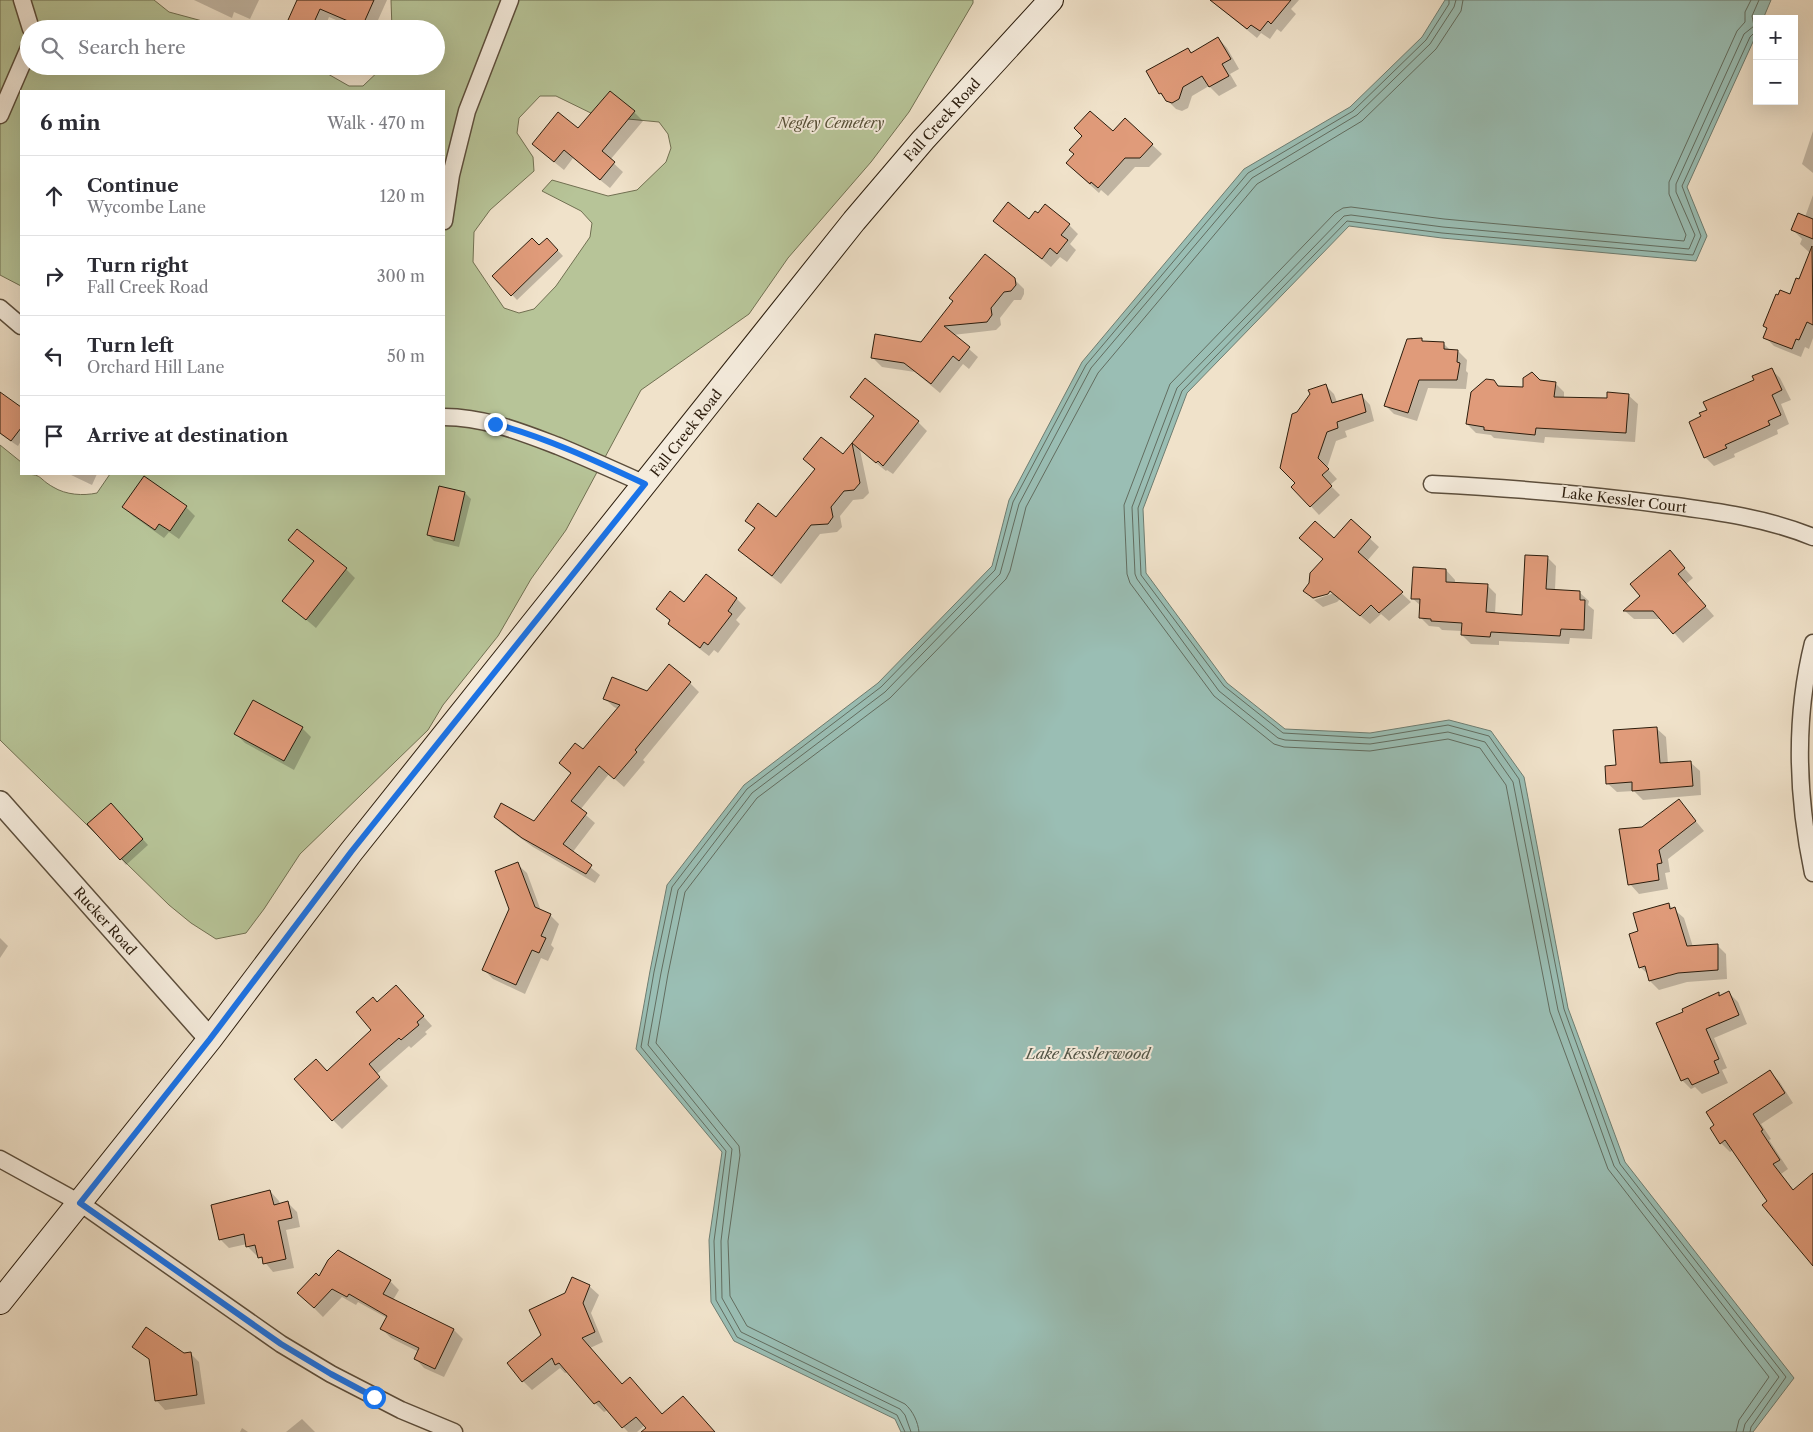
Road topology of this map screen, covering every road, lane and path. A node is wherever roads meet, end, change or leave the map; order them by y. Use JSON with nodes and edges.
{"nodes":[{"id":1,"x":22,"y":0,"type":"edge"},
{"id":2,"x":510,"y":0,"type":"edge"},
{"id":3,"x":1052,"y":0,"type":"edge"},
{"id":4,"x":28,"y":20,"type":"edge"},
{"id":5,"x":20,"y":69,"type":"edge"},
{"id":6,"x":0,"y":115,"type":"edge"},
{"id":7,"x":445,"y":214,"type":"edge"},
{"id":8,"x":0,"y":308,"type":"edge"},
{"id":9,"x":20,"y":325,"type":"edge"},
{"id":10,"x":445,"y":416,"type":"edge"},
{"id":11,"x":645,"y":484,"type":"junction"},
{"id":12,"x":1432,"y":484,"type":"dead end"},
{"id":13,"x":1813,"y":537,"type":"edge"},
{"id":14,"x":1813,"y":643,"type":"edge"},
{"id":15,"x":0,"y":802,"type":"edge"},
{"id":16,"x":1813,"y":873,"type":"edge"},
{"id":17,"x":210,"y":1039,"type":"junction"},
{"id":18,"x":0,"y":1159,"type":"edge"},
{"id":19,"x":80,"y":1203,"type":"junction"},
{"id":20,"x":0,"y":1302,"type":"edge"},
{"id":21,"x":454,"y":1432,"type":"edge"}],
"edges":[{"from":1,"to":4,"type":"street"},
{"from":2,"to":7,"type":"street"},
{"from":3,"to":11,"type":"main road","name":"Fall Creek Road"},
{"from":5,"to":6,"type":"street"},
{"from":8,"to":9,"type":"street"},
{"from":10,"to":11,"type":"street"},
{"from":11,"to":17,"type":"main road","name":"Fall Creek Road"},
{"from":12,"to":13,"type":"street","name":"Lake Kessler Court"},
{"from":14,"to":16,"type":"street"},
{"from":15,"to":17,"type":"street","name":"Rucker Road"},
{"from":17,"to":19,"type":"main road","name":"Fall Creek Road"},
{"from":18,"to":19,"type":"street"},
{"from":19,"to":20,"type":"main road","name":"Fall Creek Road"},
{"from":19,"to":21,"type":"street"}]}
